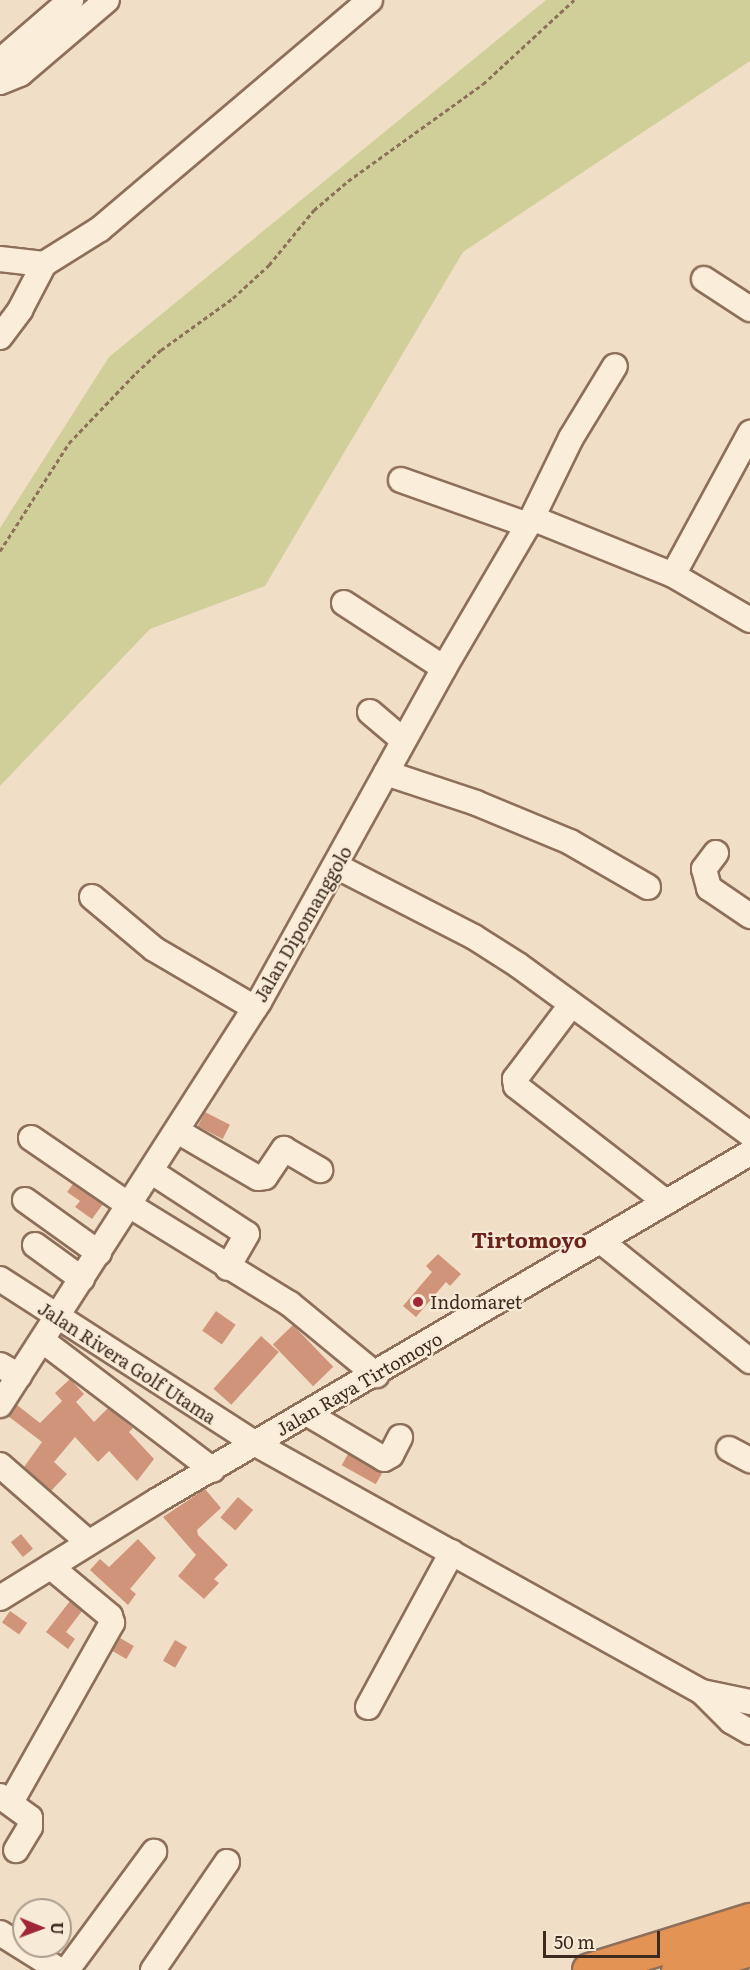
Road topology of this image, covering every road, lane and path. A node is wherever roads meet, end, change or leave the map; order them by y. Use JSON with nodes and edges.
{"nodes":[{"id":1,"x":71,"y":0,"type":"edge"},
{"id":2,"x":107,"y":0,"type":"edge"},
{"id":3,"x":370,"y":0,"type":"edge"},
{"id":4,"x":574,"y":0,"type":"edge"},
{"id":5,"x":35,"y":47,"type":"junction"},
{"id":6,"x":0,"y":61,"type":"edge"},
{"id":7,"x":0,"y":82,"type":"edge"},
{"id":8,"x":0,"y":258,"type":"edge"},
{"id":9,"x":44,"y":264,"type":"junction"},
{"id":10,"x":704,"y":279,"type":"dead end"},
{"id":11,"x":750,"y":309,"type":"edge"},
{"id":12,"x":0,"y":336,"type":"edge"},
{"id":13,"x":615,"y":366,"type":"dead end"},
{"id":14,"x":750,"y":433,"type":"edge"},
{"id":15,"x":401,"y":480,"type":"dead end"},
{"id":16,"x":530,"y":522,"type":"junction"},
{"id":17,"x":0,"y":551,"type":"edge"},
{"id":18,"x":674,"y":574,"type":"junction"},
{"id":19,"x":344,"y":603,"type":"dead end"},
{"id":20,"x":750,"y":621,"type":"edge"},
{"id":21,"x":444,"y":668,"type":"junction"},
{"id":22,"x":370,"y":712,"type":"dead end"},
{"id":23,"x":403,"y":740,"type":"junction"},
{"id":24,"x":386,"y":773,"type":"junction"},
{"id":25,"x":716,"y":853,"type":"dead end"},
{"id":26,"x":336,"y":866,"type":"junction"},
{"id":27,"x":648,"y":887,"type":"dead end"},
{"id":28,"x":92,"y":897,"type":"dead end"},
{"id":29,"x":750,"y":916,"type":"edge"},
{"id":30,"x":571,"y":1005,"type":"junction"},
{"id":31,"x":255,"y":1008,"type":"junction"},
{"id":32,"x":179,"y":1132,"type":"junction"},
{"id":33,"x":750,"y":1134,"type":"edge"},
{"id":34,"x":31,"y":1138,"type":"dead end"},
{"id":35,"x":750,"y":1153,"type":"edge"},
{"id":36,"x":320,"y":1170,"type":"dead end"},
{"id":37,"x":152,"y":1172,"type":"junction"},
{"id":38,"x":25,"y":1200,"type":"dead end"},
{"id":39,"x":666,"y":1202,"type":"junction"},
{"id":40,"x":129,"y":1206,"type":"junction"},
{"id":41,"x":602,"y":1242,"type":"junction"},
{"id":42,"x":35,"y":1245,"type":"dead end"},
{"id":43,"x":99,"y":1253,"type":"junction"},
{"id":44,"x":227,"y":1268,"type":"junction"},
{"id":45,"x":0,"y":1279,"type":"edge"},
{"id":46,"x":82,"y":1279,"type":"junction"},
{"id":47,"x":57,"y":1318,"type":"junction"},
{"id":48,"x":43,"y":1341,"type":"junction"},
{"id":49,"x":750,"y":1361,"type":"edge"},
{"id":50,"x":9,"y":1371,"type":"edge"},
{"id":51,"x":376,"y":1375,"type":"junction"},
{"id":52,"x":0,"y":1405,"type":"edge"},
{"id":53,"x":308,"y":1414,"type":"junction"},
{"id":54,"x":400,"y":1437,"type":"dead end"},
{"id":55,"x":256,"y":1444,"type":"junction"},
{"id":56,"x":0,"y":1465,"type":"edge"},
{"id":57,"x":213,"y":1470,"type":"junction"},
{"id":58,"x":88,"y":1542,"type":"junction"},
{"id":59,"x":452,"y":1552,"type":"junction"},
{"id":60,"x":51,"y":1567,"type":"junction"},
{"id":61,"x":0,"y":1598,"type":"edge"},
{"id":62,"x":702,"y":1692,"type":"junction"},
{"id":63,"x":750,"y":1702,"type":"edge"},
{"id":64,"x":368,"y":1707,"type":"dead end"},
{"id":65,"x":750,"y":1732,"type":"edge"},
{"id":66,"x":6,"y":1799,"type":"edge"},
{"id":67,"x":16,"y":1850,"type":"dead end"},
{"id":68,"x":154,"y":1852,"type":"dead end"},
{"id":69,"x":227,"y":1862,"type":"dead end"},
{"id":70,"x":750,"y":1920,"type":"edge"},
{"id":71,"x":0,"y":1933,"type":"edge"},
{"id":72,"x":742,"y":1951,"type":"edge"},
{"id":73,"x":59,"y":1970,"type":"edge"},
{"id":74,"x":67,"y":1970,"type":"edge"},
{"id":75,"x":153,"y":1970,"type":"edge"},
{"id":76,"x":590,"y":1970,"type":"edge"},
{"id":77,"x":678,"y":1970,"type":"edge"}],
"edges":[{"from":1,"to":5,"type":"street"},
{"from":2,"to":5,"type":"street"},
{"from":3,"to":9,"type":"street"},
{"from":4,"to":17,"type":"path"},
{"from":5,"to":6,"type":"street"},
{"from":5,"to":7,"type":"street"},
{"from":8,"to":9,"type":"street"},
{"from":9,"to":12,"type":"street"},
{"from":10,"to":11,"type":"street"},
{"from":13,"to":16,"type":"street","name":"Jalan Dipomanggolo"},
{"from":14,"to":18,"type":"street"},
{"from":15,"to":16,"type":"street"},
{"from":16,"to":18,"type":"street"},
{"from":16,"to":21,"type":"street","name":"Jalan Dipomanggolo"},
{"from":18,"to":20,"type":"street"},
{"from":19,"to":21,"type":"street"},
{"from":21,"to":23,"type":"street","name":"Jalan Dipomanggolo"},
{"from":22,"to":23,"type":"street"},
{"from":23,"to":24,"type":"street","name":"Jalan Dipomanggolo"},
{"from":24,"to":26,"type":"street","name":"Jalan Dipomanggolo"},
{"from":24,"to":27,"type":"street"},
{"from":25,"to":29,"type":"street"},
{"from":26,"to":30,"type":"street"},
{"from":26,"to":31,"type":"street","name":"Jalan Dipomanggolo"},
{"from":28,"to":31,"type":"street"},
{"from":30,"to":33,"type":"street"},
{"from":30,"to":39,"type":"street"},
{"from":31,"to":32,"type":"street","name":"Jalan Dipomanggolo"},
{"from":32,"to":36,"type":"street"},
{"from":32,"to":37,"type":"street","name":"Jalan Dipomanggolo"},
{"from":34,"to":40,"type":"street"},
{"from":35,"to":39,"type":"street","name":"Jalan Raya Tirtomoyo"},
{"from":37,"to":40,"type":"street","name":"Jalan Dipomanggolo"},
{"from":37,"to":44,"type":"street"},
{"from":38,"to":43,"type":"street"},
{"from":39,"to":41,"type":"street","name":"Jalan Raya Tirtomoyo"},
{"from":40,"to":43,"type":"street","name":"Jalan Dipomanggolo"},
{"from":40,"to":44,"type":"street"},
{"from":41,"to":49,"type":"street"},
{"from":41,"to":51,"type":"street","name":"Jalan Raya Tirtomoyo"},
{"from":42,"to":46,"type":"street"},
{"from":43,"to":46,"type":"street","name":"Jalan Dipomanggolo"},
{"from":44,"to":51,"type":"street"},
{"from":45,"to":47,"type":"street","name":"Jalan Rivera Golf Utama"},
{"from":46,"to":47,"type":"street","name":"Jalan Dipomanggolo"},
{"from":47,"to":48,"type":"street","name":"Jalan Dipomanggolo"},
{"from":47,"to":55,"type":"street","name":"Jalan Rivera Golf Utama"},
{"from":48,"to":50,"type":"street","name":"Jalan Dipomanggolo"},
{"from":48,"to":57,"type":"street"},
{"from":50,"to":52,"type":"street","name":"Jalan Dipomanggolo"},
{"from":51,"to":53,"type":"street","name":"Jalan Raya Tirtomoyo"},
{"from":53,"to":54,"type":"street"},
{"from":53,"to":55,"type":"street","name":"Jalan Raya Tirtomoyo"},
{"from":55,"to":57,"type":"street","name":"Jalan Raya Tirtomoyo"},
{"from":55,"to":59,"type":"street","name":"Jalan Rivera Golf Utama"},
{"from":56,"to":58,"type":"street"},
{"from":57,"to":58,"type":"street","name":"Jalan Raya Tirtomoyo"},
{"from":58,"to":60,"type":"street","name":"Jalan Raya Tirtomoyo"},
{"from":59,"to":62,"type":"street","name":"Jalan Rivera Golf Utama"},
{"from":59,"to":64,"type":"street"},
{"from":60,"to":61,"type":"street","name":"Jalan Raya Tirtomoyo"},
{"from":60,"to":66,"type":"street"},
{"from":62,"to":63,"type":"street"},
{"from":62,"to":65,"type":"street"},
{"from":66,"to":67,"type":"street"},
{"from":68,"to":74,"type":"street"},
{"from":69,"to":75,"type":"street"},
{"from":70,"to":76,"type":"highway"},
{"from":71,"to":73,"type":"street"},
{"from":72,"to":77,"type":"highway"}]}
